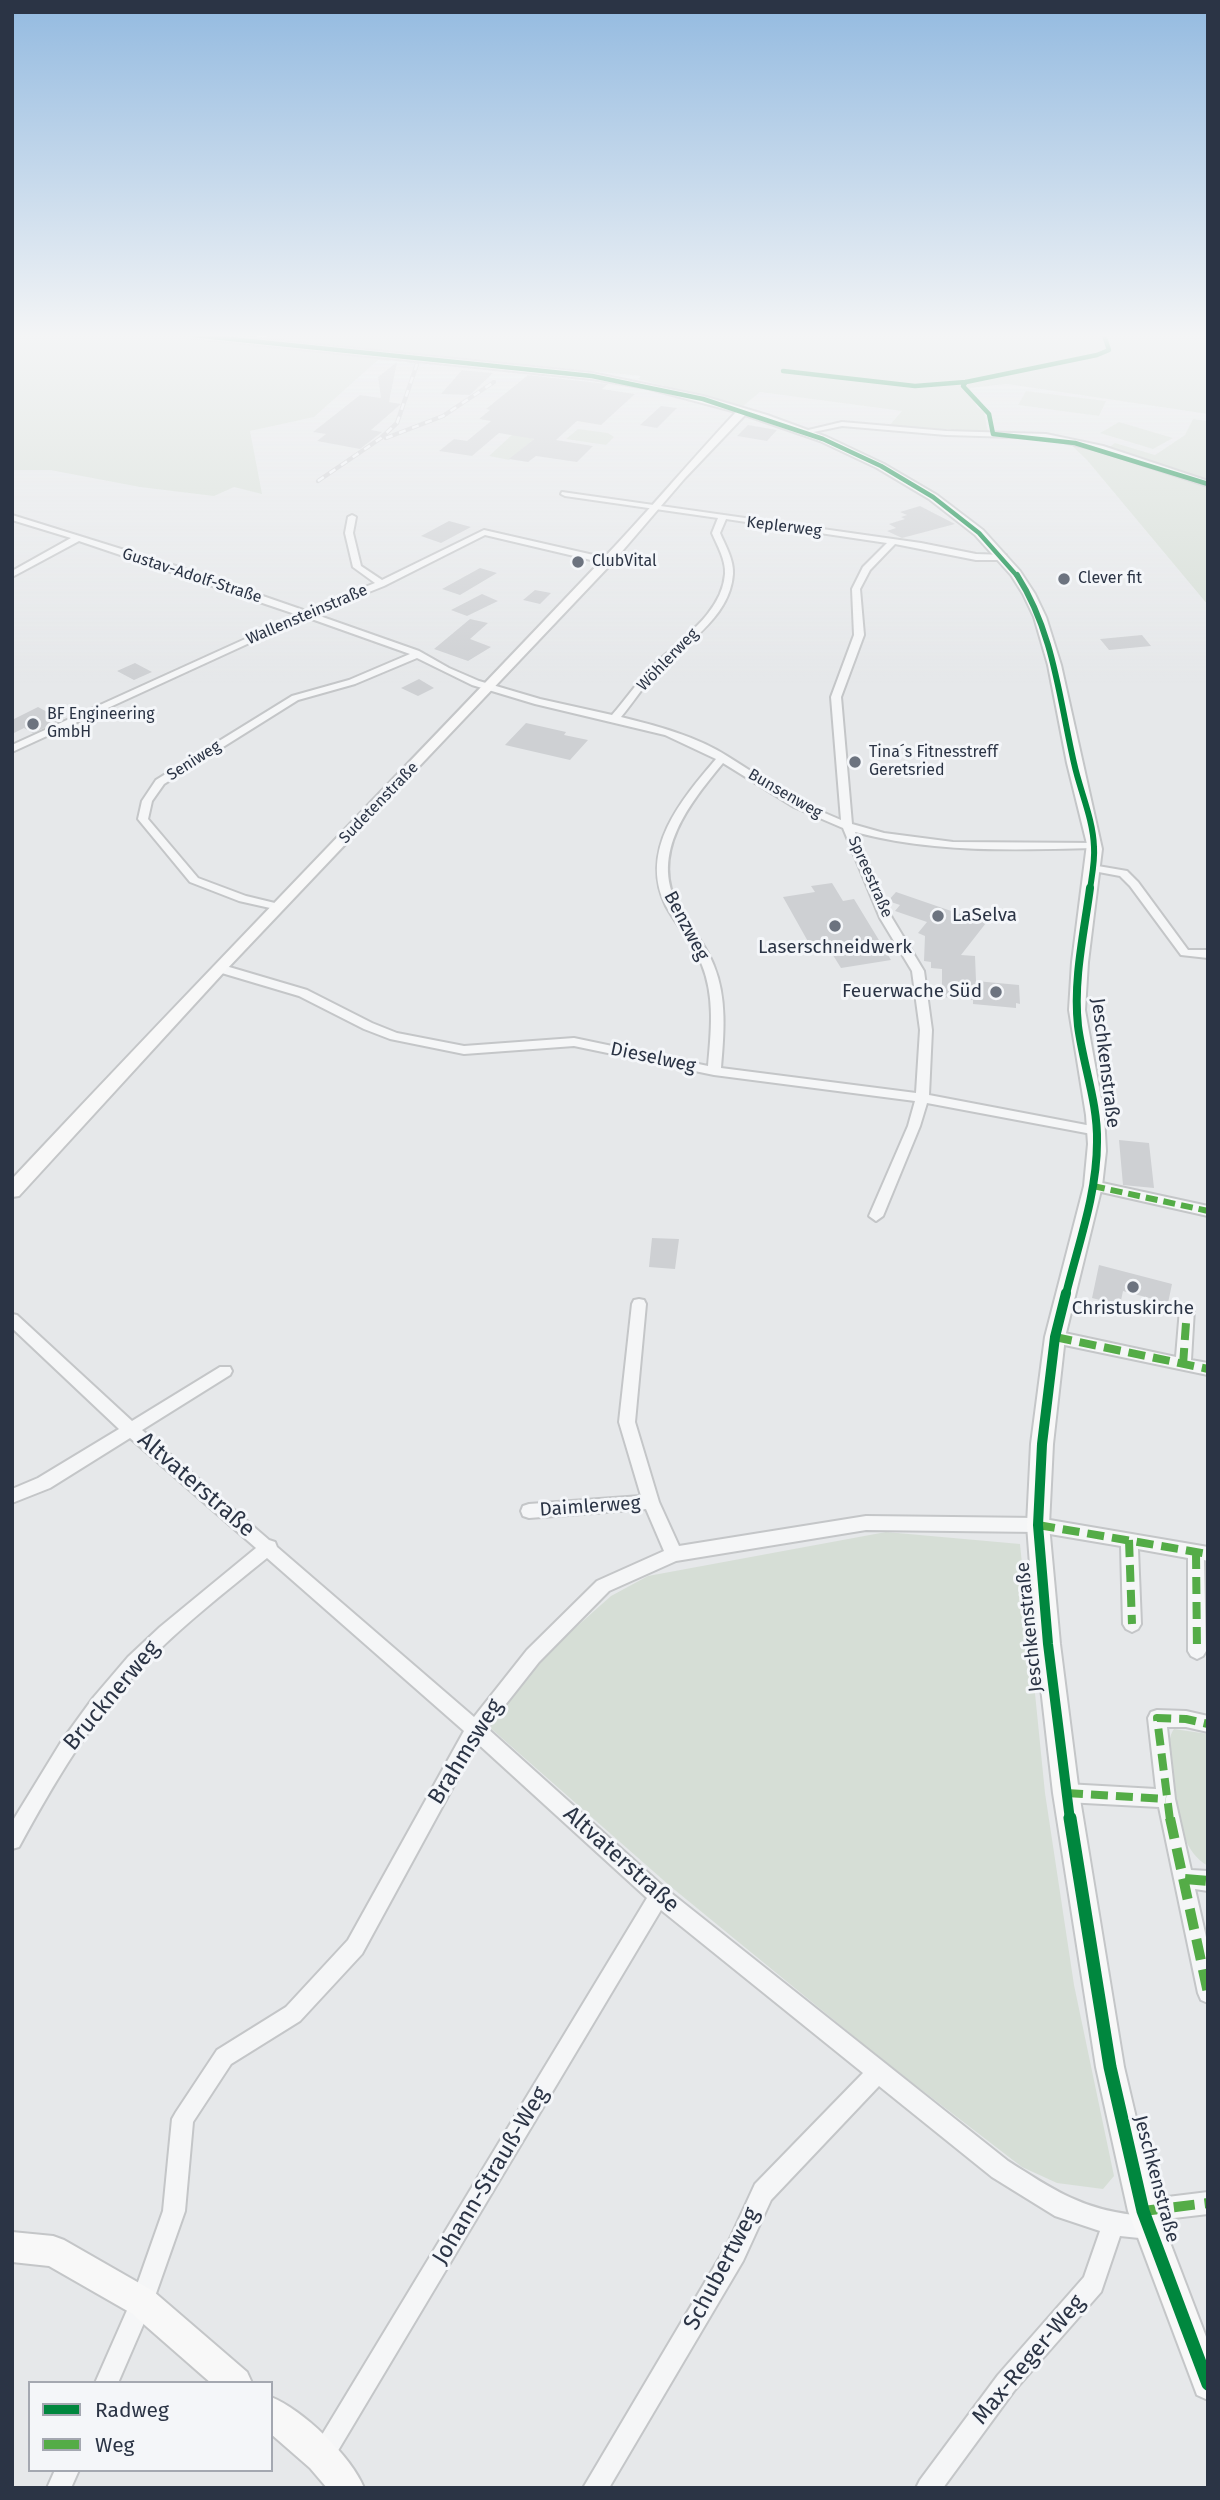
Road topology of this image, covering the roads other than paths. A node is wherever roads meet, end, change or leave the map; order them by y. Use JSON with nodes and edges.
{"nodes":[{"id":1,"x":706,"y":452,"type":"edge"},
{"id":2,"x":849,"y":452,"type":"edge"},
{"id":3,"x":1106,"y":452,"type":"edge"},
{"id":4,"x":1208,"y":484,"type":"edge"},
{"id":5,"x":565,"y":494,"type":"dead end"},
{"id":6,"x":655,"y":507,"type":"junction"},
{"id":7,"x":12,"y":517,"type":"edge"},
{"id":8,"x":352,"y":517,"type":"dead end"},
{"id":9,"x":722,"y":519,"type":"junction"},
{"id":10,"x":76,"y":539,"type":"junction"},
{"id":11,"x":893,"y":541,"type":"junction"},
{"id":12,"x":1003,"y":557,"type":"junction"},
{"id":13,"x":608,"y":561,"type":"junction"},
{"id":14,"x":12,"y":575,"type":"edge"},
{"id":15,"x":381,"y":584,"type":"junction"},
{"id":16,"x":308,"y":615,"type":"junction"},
{"id":17,"x":418,"y":654,"type":"junction"},
{"id":18,"x":486,"y":688,"type":"junction"},
{"id":19,"x":613,"y":720,"type":"junction"},
{"id":20,"x":12,"y":749,"type":"edge"},
{"id":21,"x":723,"y":757,"type":"junction"},
{"id":22,"x":847,"y":826,"type":"junction"},
{"id":23,"x":1094,"y":845,"type":"junction"},
{"id":24,"x":1092,"y":867,"type":"junction"},
{"id":25,"x":279,"y":907,"type":"junction"},
{"id":26,"x":1208,"y":954,"type":"edge"},
{"id":27,"x":219,"y":968,"type":"junction"},
{"id":28,"x":714,"y":1071,"type":"junction"},
{"id":29,"x":922,"y":1098,"type":"junction"},
{"id":30,"x":1097,"y":1131,"type":"junction"},
{"id":31,"x":1093,"y":1186,"type":"junction"},
{"id":32,"x":12,"y":1191,"type":"edge"},
{"id":33,"x":1208,"y":1211,"type":"edge"},
{"id":34,"x":876,"y":1216,"type":"dead end"},
{"id":35,"x":639,"y":1304,"type":"dead end"},
{"id":36,"x":1187,"y":1309,"type":"dead end"},
{"id":37,"x":12,"y":1319,"type":"edge"},
{"id":38,"x":1055,"y":1337,"type":"junction"},
{"id":39,"x":1183,"y":1365,"type":"junction"},
{"id":40,"x":1208,"y":1369,"type":"edge"},
{"id":41,"x":225,"y":1371,"type":"dead end"},
{"id":42,"x":131,"y":1430,"type":"junction"},
{"id":43,"x":12,"y":1496,"type":"edge"},
{"id":44,"x":651,"y":1502,"type":"junction"},
{"id":45,"x":528,"y":1511,"type":"dead end"},
{"id":46,"x":1038,"y":1525,"type":"junction"},
{"id":47,"x":1129,"y":1540,"type":"junction"},
{"id":48,"x":269,"y":1547,"type":"junction"},
{"id":49,"x":1202,"y":1553,"type":"edge"},
{"id":50,"x":674,"y":1554,"type":"junction"},
{"id":51,"x":1132,"y":1624,"type":"dead end"},
{"id":52,"x":1197,"y":1651,"type":"dead end"},
{"id":53,"x":1208,"y":1724,"type":"edge"},
{"id":54,"x":475,"y":1729,"type":"junction"},
{"id":55,"x":1066,"y":1793,"type":"junction"},
{"id":56,"x":1166,"y":1799,"type":"junction"},
{"id":57,"x":12,"y":1840,"type":"edge"},
{"id":58,"x":1185,"y":1879,"type":"junction"},
{"id":59,"x":1208,"y":1881,"type":"edge"},
{"id":60,"x":659,"y":1896,"type":"junction"},
{"id":61,"x":1208,"y":1993,"type":"edge"},
{"id":62,"x":878,"y":2073,"type":"junction"},
{"id":63,"x":1208,"y":2203,"type":"edge"},
{"id":64,"x":1146,"y":2220,"type":"junction"},
{"id":65,"x":1113,"y":2224,"type":"junction"},
{"id":66,"x":12,"y":2247,"type":"edge"},
{"id":67,"x":142,"y":2302,"type":"junction"},
{"id":68,"x":107,"y":2381,"type":"edge"},
{"id":69,"x":234,"y":2381,"type":"edge"},
{"id":70,"x":1208,"y":2384,"type":"edge"},
{"id":71,"x":273,"y":2415,"type":"edge"},
{"id":72,"x":322,"y":2456,"type":"junction"},
{"id":73,"x":348,"y":2488,"type":"edge"},
{"id":74,"x":596,"y":2488,"type":"edge"},
{"id":75,"x":928,"y":2488,"type":"edge"}],
"edges":[{"from":1,"to":6,"type":"street","name":"Sudetenstraße"},
{"from":2,"to":12,"type":"street","name":"Jeschkenstraße"},
{"from":3,"to":4,"type":"street"},
{"from":5,"to":6,"type":"street","name":"Keplerweg"},
{"from":6,"to":9,"type":"street","name":"Keplerweg"},
{"from":6,"to":13,"type":"street","name":"Sudetenstraße"},
{"from":7,"to":10,"type":"street","name":"Gustav-Adolf-Straße"},
{"from":8,"to":15,"type":"street"},
{"from":9,"to":11,"type":"street","name":"Keplerweg"},
{"from":9,"to":19,"type":"street","name":"Wöhlerweg"},
{"from":10,"to":14,"type":"street"},
{"from":10,"to":16,"type":"street","name":"Gustav-Adolf-Straße"},
{"from":11,"to":12,"type":"street","name":"Keplerweg"},
{"from":11,"to":22,"type":"street","name":"Spreestraße"},
{"from":12,"to":23,"type":"street","name":"Jeschkenstraße"},
{"from":13,"to":15,"type":"street","name":"Wallensteinstraße"},
{"from":13,"to":18,"type":"street","name":"Sudetenstraße"},
{"from":15,"to":16,"type":"street","name":"Wallensteinstraße"},
{"from":16,"to":17,"type":"street","name":"Gustav-Adolf-Straße"},
{"from":16,"to":20,"type":"street","name":"Wallensteinstraße"},
{"from":17,"to":18,"type":"street","name":"Gustav-Adolf-Straße"},
{"from":17,"to":25,"type":"street","name":"Seniweg"},
{"from":18,"to":19,"type":"street","name":"Bunsenweg"},
{"from":18,"to":25,"type":"street","name":"Sudetenstraße"},
{"from":19,"to":21,"type":"street","name":"Bunsenweg"},
{"from":21,"to":22,"type":"street","name":"Bunsenweg"},
{"from":21,"to":28,"type":"street","name":"Benzweg"},
{"from":22,"to":23,"type":"street","name":"Bunsenweg"},
{"from":22,"to":29,"type":"street","name":"Spreestraße"},
{"from":23,"to":24,"type":"street","name":"Jeschkenstraße"},
{"from":24,"to":26,"type":"street"},
{"from":24,"to":30,"type":"street","name":"Jeschkenstraße"},
{"from":25,"to":27,"type":"street","name":"Sudetenstraße"},
{"from":27,"to":28,"type":"street","name":"Dieselweg"},
{"from":27,"to":32,"type":"street","name":"Sudetenstraße"},
{"from":28,"to":29,"type":"street","name":"Dieselweg"},
{"from":29,"to":30,"type":"street","name":"Dieselweg"},
{"from":29,"to":34,"type":"street","name":"Spreestraße"},
{"from":30,"to":31,"type":"street","name":"Jeschkenstraße"},
{"from":31,"to":33,"type":"street"},
{"from":31,"to":38,"type":"street","name":"Jeschkenstraße"},
{"from":35,"to":44,"type":"street","name":"Daimlerweg"},
{"from":36,"to":39,"type":"street"},
{"from":37,"to":42,"type":"street","name":"Altvaterstraße"},
{"from":38,"to":39,"type":"street"},
{"from":38,"to":46,"type":"street","name":"Jeschkenstraße"},
{"from":39,"to":40,"type":"street"},
{"from":41,"to":42,"type":"street","name":"Altvaterstraße"},
{"from":42,"to":43,"type":"street"},
{"from":42,"to":48,"type":"street","name":"Altvaterstraße"},
{"from":44,"to":45,"type":"street","name":"Daimlerweg"},
{"from":44,"to":50,"type":"street","name":"Daimlerweg"},
{"from":46,"to":47,"type":"street"},
{"from":46,"to":50,"type":"street","name":"Brahmsweg"},
{"from":46,"to":55,"type":"street","name":"Jeschkenstraße"},
{"from":47,"to":49,"type":"street"},
{"from":47,"to":51,"type":"street"},
{"from":48,"to":54,"type":"street","name":"Altvaterstraße"},
{"from":48,"to":57,"type":"street","name":"Brucknerweg"},
{"from":49,"to":52,"type":"street"},
{"from":50,"to":54,"type":"street","name":"Brahmsweg"},
{"from":53,"to":56,"type":"street"},
{"from":54,"to":60,"type":"street","name":"Altvaterstraße"},
{"from":54,"to":67,"type":"street","name":"Brahmsweg"},
{"from":55,"to":56,"type":"street"},
{"from":55,"to":64,"type":"street","name":"Jeschkenstraße"},
{"from":56,"to":58,"type":"street"},
{"from":58,"to":59,"type":"street"},
{"from":58,"to":61,"type":"street"},
{"from":60,"to":62,"type":"street","name":"Altvaterstraße"},
{"from":60,"to":72,"type":"street","name":"Johann-Strauß-Weg"},
{"from":62,"to":65,"type":"street","name":"Altvaterstraße"},
{"from":62,"to":74,"type":"street","name":"Schubertweg"},
{"from":63,"to":64,"type":"street","name":"Altvaterstraße"},
{"from":64,"to":65,"type":"street","name":"Altvaterstraße"},
{"from":64,"to":70,"type":"street","name":"Jeschkenstraße"},
{"from":65,"to":75,"type":"street","name":"Max-Reger-Weg"},
{"from":66,"to":67,"type":"street"},
{"from":67,"to":68,"type":"street","name":"Brahmsweg"},
{"from":67,"to":69,"type":"street"},
{"from":71,"to":72,"type":"street"},
{"from":72,"to":73,"type":"street"}]}
